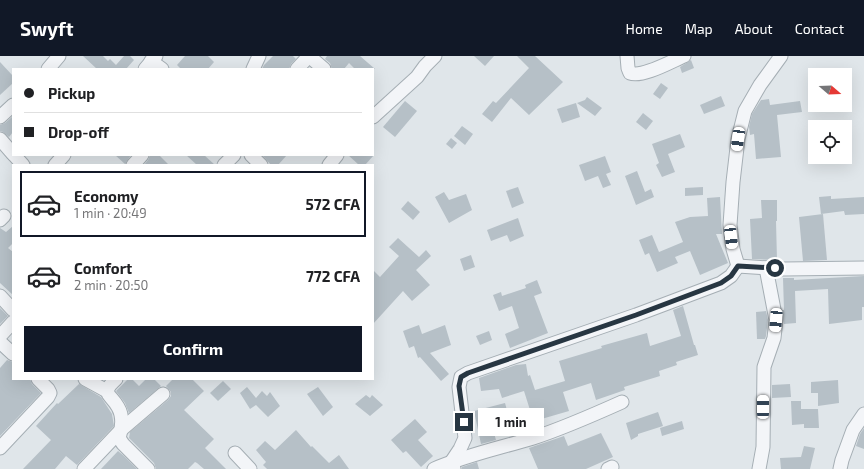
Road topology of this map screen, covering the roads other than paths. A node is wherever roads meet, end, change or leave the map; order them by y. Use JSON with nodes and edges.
{"nodes":[{"id":1,"x":59,"y":56,"type":"edge"},
{"id":2,"x":259,"y":56,"type":"edge"},
{"id":3,"x":309,"y":56,"type":"edge"},
{"id":4,"x":435,"y":56,"type":"edge"},
{"id":5,"x":627,"y":56,"type":"edge"},
{"id":6,"x":684,"y":56,"type":"edge"},
{"id":7,"x":781,"y":56,"type":"edge"},
{"id":8,"x":49,"y":68,"type":"edge"},
{"id":9,"x":253,"y":68,"type":"edge"},
{"id":10,"x":297,"y":68,"type":"edge"},
{"id":11,"x":323,"y":68,"type":"edge"},
{"id":12,"x":12,"y":106,"type":"edge"},
{"id":13,"x":374,"y":116,"type":"edge"},
{"id":14,"x":0,"y":117,"type":"edge"},
{"id":15,"x":0,"y":139,"type":"edge"},
{"id":16,"x":12,"y":152,"type":"edge"},
{"id":17,"x":16,"y":156,"type":"edge"},
{"id":18,"x":63,"y":156,"type":"edge"},
{"id":19,"x":141,"y":156,"type":"edge"},
{"id":20,"x":233,"y":156,"type":"edge"},
{"id":21,"x":252,"y":156,"type":"edge"},
{"id":22,"x":336,"y":156,"type":"edge"},
{"id":23,"x":22,"y":164,"type":"edge"},
{"id":24,"x":56,"y":164,"type":"edge"},
{"id":25,"x":134,"y":164,"type":"edge"},
{"id":26,"x":225,"y":164,"type":"edge"},
{"id":27,"x":260,"y":164,"type":"edge"},
{"id":28,"x":329,"y":164,"type":"edge"},
{"id":29,"x":738,"y":266,"type":"junction"},
{"id":30,"x":766,"y":268,"type":"junction"},
{"id":31,"x":864,"y":268,"type":"edge"},
{"id":32,"x":0,"y":296,"type":"edge"},
{"id":33,"x":12,"y":309,"type":"edge"},
{"id":34,"x":12,"y":323,"type":"edge"},
{"id":35,"x":0,"y":336,"type":"edge"},
{"id":36,"x":0,"y":342,"type":"edge"},
{"id":37,"x":12,"y":353,"type":"edge"},
{"id":38,"x":39,"y":380,"type":"edge"},
{"id":39,"x":87,"y":380,"type":"edge"},
{"id":40,"x":115,"y":380,"type":"edge"},
{"id":41,"x":107,"y":391,"type":"junction"},
{"id":42,"x":163,"y":394,"type":"dead end"},
{"id":43,"x":622,"y":402,"type":"dead end"},
{"id":44,"x":864,"y":414,"type":"edge"},
{"id":45,"x":122,"y":429,"type":"junction"},
{"id":46,"x":0,"y":448,"type":"edge"},
{"id":47,"x":235,"y":453,"type":"dead end"},
{"id":48,"x":453,"y":465,"type":"edge"},
{"id":49,"x":84,"y":469,"type":"edge"},
{"id":50,"x":146,"y":469,"type":"edge"},
{"id":51,"x":250,"y":469,"type":"edge"},
{"id":52,"x":434,"y":469,"type":"edge"},
{"id":53,"x":759,"y":469,"type":"edge"},
{"id":54,"x":840,"y":469,"type":"edge"}],
"edges":[{"from":1,"to":8,"type":"street"},
{"from":2,"to":9,"type":"street"},
{"from":3,"to":10,"type":"street"},
{"from":3,"to":11,"type":"street"},
{"from":4,"to":13,"type":"street"},
{"from":5,"to":6,"type":"street"},
{"from":7,"to":29,"type":"street"},
{"from":12,"to":14,"type":"street"},
{"from":15,"to":16,"type":"street"},
{"from":17,"to":23,"type":"street"},
{"from":18,"to":24,"type":"street"},
{"from":19,"to":25,"type":"street"},
{"from":20,"to":26,"type":"street"},
{"from":21,"to":27,"type":"street"},
{"from":22,"to":28,"type":"street"},
{"from":29,"to":30,"type":"street"},
{"from":29,"to":48,"type":"street"},
{"from":30,"to":31,"type":"street"},
{"from":30,"to":53,"type":"street"},
{"from":32,"to":33,"type":"street"},
{"from":34,"to":35,"type":"street"},
{"from":36,"to":37,"type":"street"},
{"from":38,"to":46,"type":"street"},
{"from":39,"to":41,"type":"street"},
{"from":40,"to":41,"type":"street"},
{"from":41,"to":45,"type":"street"},
{"from":42,"to":45,"type":"street"},
{"from":43,"to":48,"type":"street"},
{"from":44,"to":54,"type":"street"},
{"from":45,"to":49,"type":"street"},
{"from":45,"to":50,"type":"street"},
{"from":47,"to":51,"type":"street"},
{"from":48,"to":52,"type":"street"}]}
